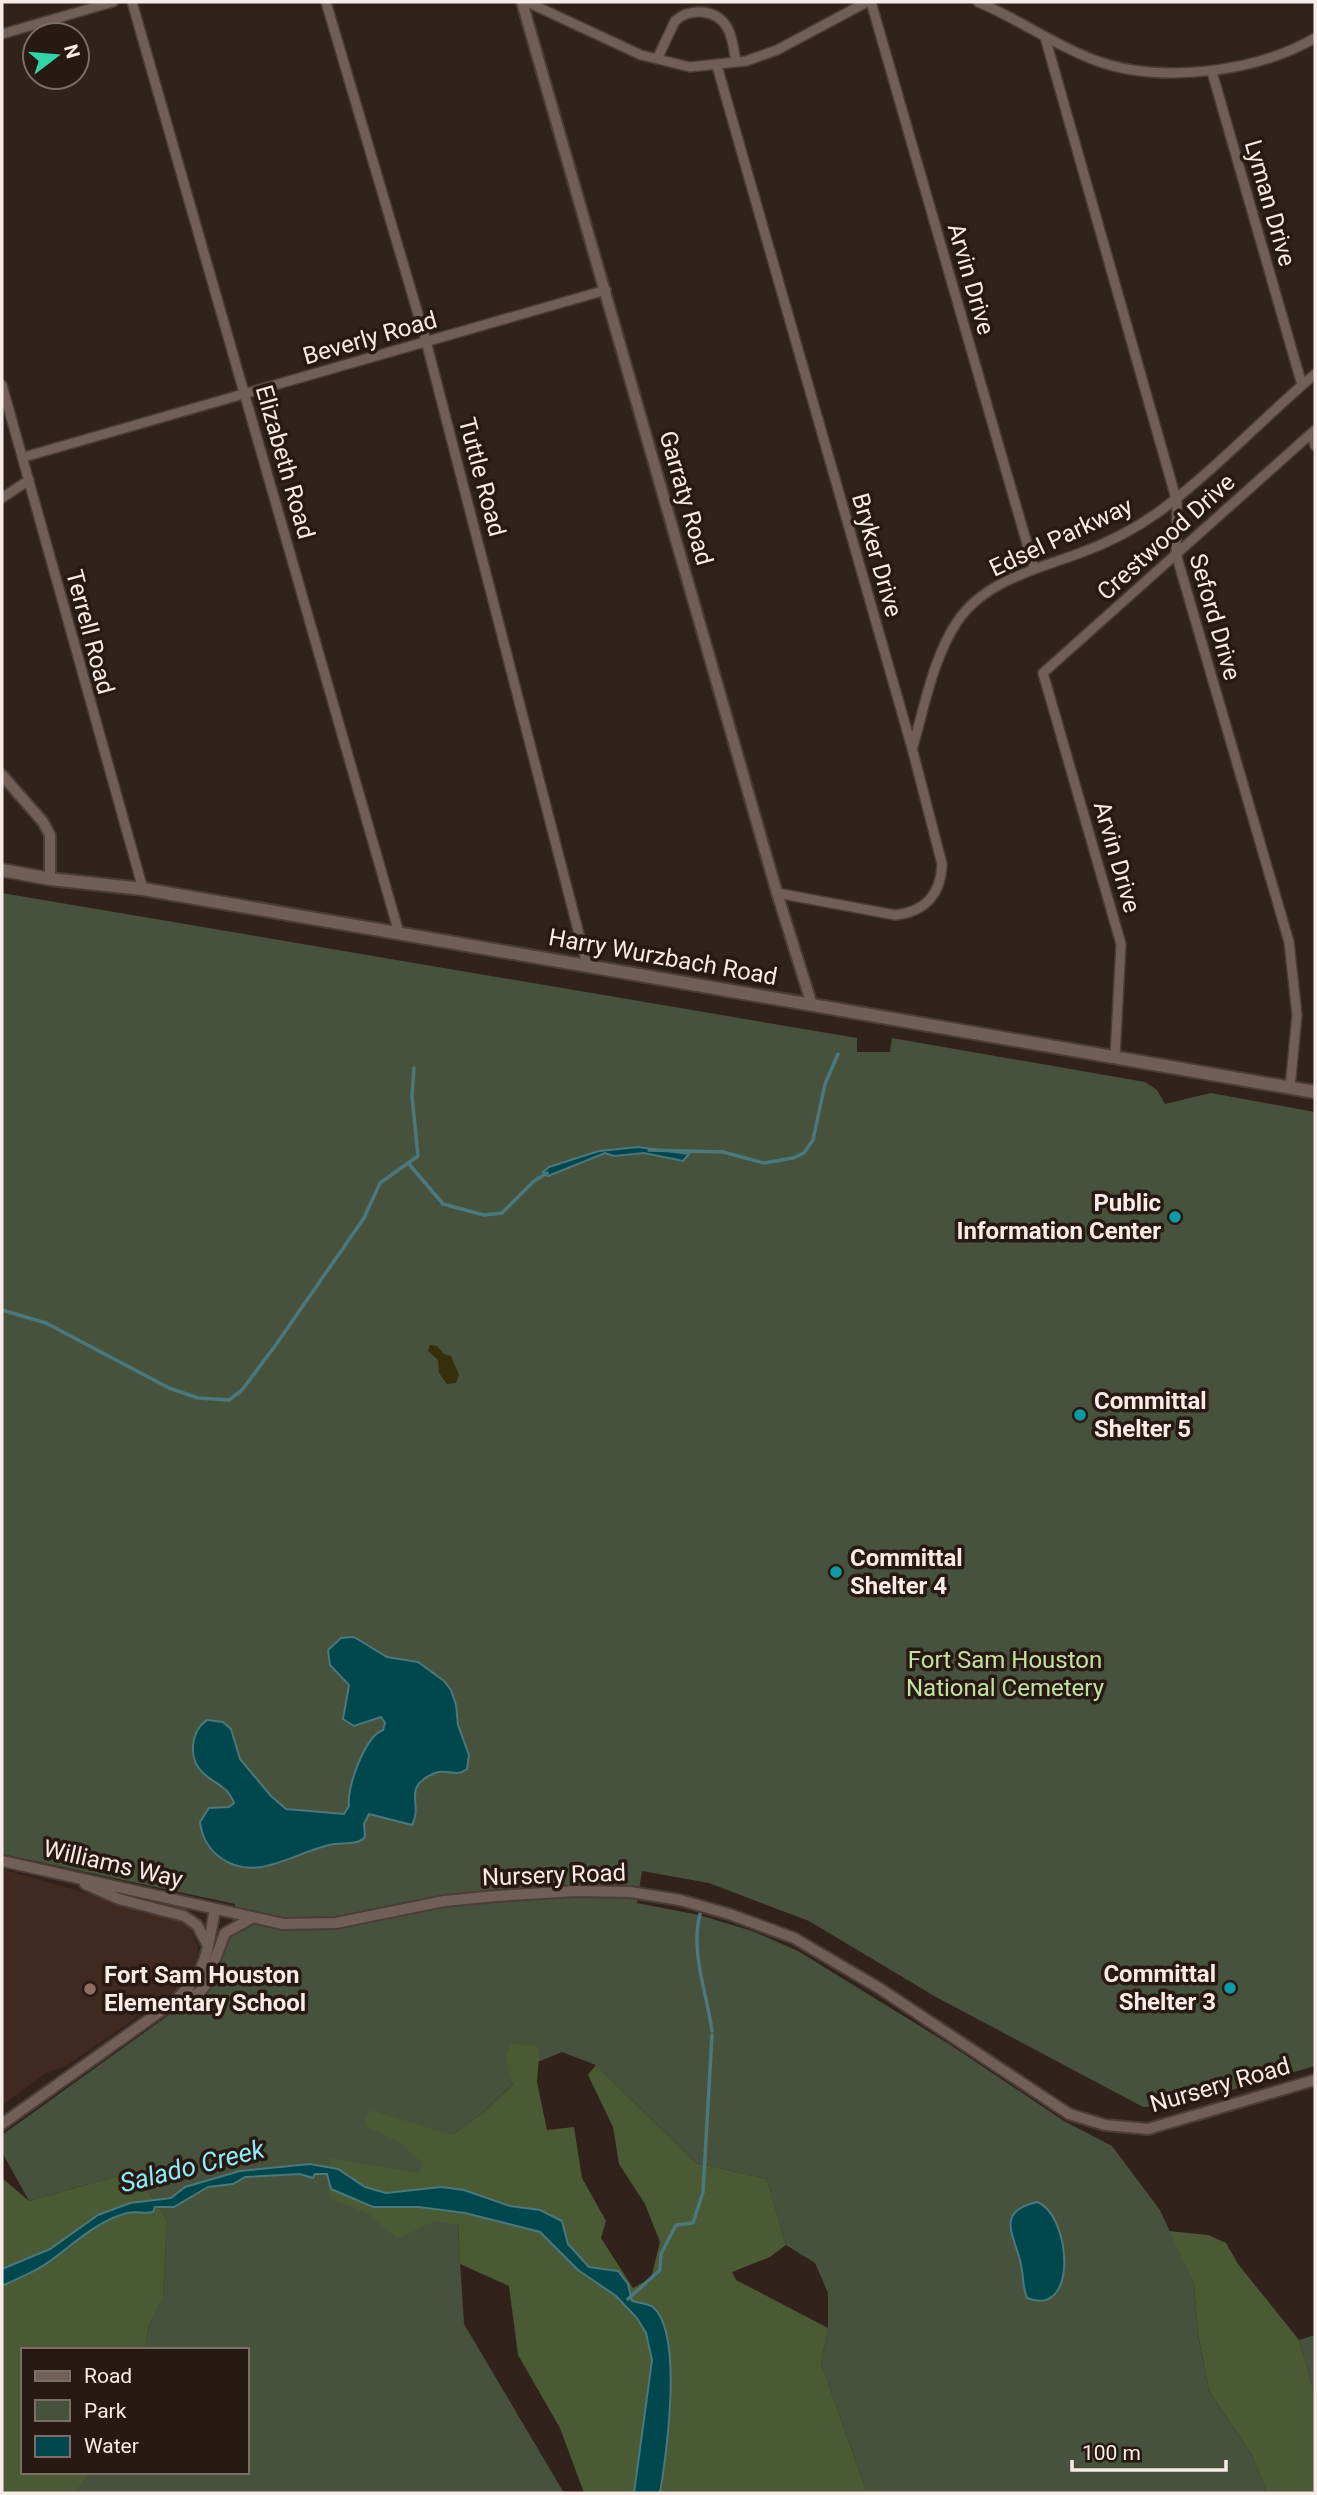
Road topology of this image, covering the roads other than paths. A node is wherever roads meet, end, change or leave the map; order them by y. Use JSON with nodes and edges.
{"nodes":[{"id":1,"x":113,"y":2,"type":"edge"},
{"id":2,"x":132,"y":2,"type":"edge"},
{"id":3,"x":326,"y":2,"type":"edge"},
{"id":4,"x":522,"y":2,"type":"edge"},
{"id":5,"x":527,"y":2,"type":"edge"},
{"id":6,"x":869,"y":2,"type":"edge"},
{"id":7,"x":978,"y":2,"type":"edge"},
{"id":8,"x":2,"y":34,"type":"edge"},
{"id":9,"x":1045,"y":37,"type":"junction"},
{"id":10,"x":1315,"y":37,"type":"edge"},
{"id":11,"x":657,"y":59,"type":"junction"},
{"id":12,"x":736,"y":62,"type":"junction"},
{"id":13,"x":717,"y":66,"type":"junction"},
{"id":14,"x":1212,"y":72,"type":"junction"},
{"id":15,"x":606,"y":290,"type":"junction"},
{"id":16,"x":426,"y":341,"type":"junction"},
{"id":17,"x":1315,"y":374,"type":"edge"},
{"id":18,"x":2,"y":385,"type":"edge"},
{"id":19,"x":1302,"y":385,"type":"junction"},
{"id":20,"x":246,"y":394,"type":"junction"},
{"id":21,"x":1313,"y":431,"type":"edge"},
{"id":22,"x":1315,"y":446,"type":"edge"},
{"id":23,"x":24,"y":457,"type":"junction"},
{"id":24,"x":29,"y":480,"type":"junction"},
{"id":25,"x":1175,"y":496,"type":"junction"},
{"id":26,"x":2,"y":498,"type":"edge"},
{"id":27,"x":1176,"y":554,"type":"junction"},
{"id":28,"x":1034,"y":568,"type":"junction"},
{"id":29,"x":1043,"y":673,"type":"joint"},
{"id":30,"x":912,"y":748,"type":"junction"},
{"id":31,"x":2,"y":775,"type":"edge"},
{"id":32,"x":2,"y":870,"type":"edge"},
{"id":33,"x":50,"y":879,"type":"junction"},
{"id":34,"x":143,"y":889,"type":"junction"},
{"id":35,"x":776,"y":893,"type":"junction"},
{"id":36,"x":399,"y":933,"type":"junction"},
{"id":37,"x":587,"y":965,"type":"junction"},
{"id":38,"x":812,"y":1005,"type":"junction"},
{"id":39,"x":1115,"y":1057,"type":"junction"},
{"id":40,"x":1290,"y":1088,"type":"junction"},
{"id":41,"x":1315,"y":1092,"type":"edge"},
{"id":42,"x":2,"y":1861,"type":"edge"},
{"id":43,"x":70,"y":1876,"type":"junction"},
{"id":44,"x":215,"y":1909,"type":"junction"},
{"id":45,"x":252,"y":1918,"type":"junction"},
{"id":46,"x":208,"y":1946,"type":"junction"},
{"id":47,"x":168,"y":2006,"type":"junction"},
{"id":48,"x":1315,"y":2080,"type":"edge"},
{"id":49,"x":2,"y":2124,"type":"edge"}],
"edges":[{"from":1,"to":8,"type":"street"},
{"from":2,"to":20,"type":"street","name":"Elizabeth Road"},
{"from":3,"to":16,"type":"street","name":"Tuttle Road"},
{"from":4,"to":15,"type":"street","name":"Garraty Road"},
{"from":5,"to":11,"type":"street"},
{"from":6,"to":12,"type":"street"},
{"from":6,"to":28,"type":"street","name":"Arvin Drive"},
{"from":7,"to":9,"type":"street"},
{"from":9,"to":14,"type":"street"},
{"from":9,"to":25,"type":"street","name":"Seford Drive"},
{"from":10,"to":14,"type":"street"},
{"from":11,"to":12,"type":"street"},
{"from":11,"to":13,"type":"street"},
{"from":12,"to":13,"type":"street"},
{"from":13,"to":30,"type":"street","name":"Bryker Drive"},
{"from":14,"to":19,"type":"street","name":"Lyman Drive"},
{"from":15,"to":16,"type":"street","name":"Beverly Road"},
{"from":15,"to":35,"type":"street","name":"Garraty Road"},
{"from":16,"to":20,"type":"street","name":"Beverly Road"},
{"from":16,"to":37,"type":"street","name":"Tuttle Road"},
{"from":17,"to":19,"type":"street","name":"Edsel Parkway"},
{"from":18,"to":23,"type":"street","name":"Terrell Road"},
{"from":19,"to":25,"type":"street","name":"Edsel Parkway"},
{"from":20,"to":23,"type":"street","name":"Beverly Road"},
{"from":20,"to":36,"type":"street","name":"Elizabeth Road"},
{"from":21,"to":22,"type":"street"},
{"from":21,"to":27,"type":"street","name":"Crestwood Drive"},
{"from":23,"to":24,"type":"street","name":"Terrell Road"},
{"from":24,"to":26,"type":"street"},
{"from":24,"to":34,"type":"street","name":"Terrell Road"},
{"from":25,"to":27,"type":"street","name":"Seford Drive"},
{"from":25,"to":28,"type":"street","name":"Edsel Parkway"},
{"from":27,"to":29,"type":"street","name":"Crestwood Drive"},
{"from":27,"to":40,"type":"street","name":"Seford Drive"},
{"from":28,"to":30,"type":"street","name":"Edsel Parkway"},
{"from":29,"to":39,"type":"street","name":"Arvin Drive"},
{"from":30,"to":35,"type":"street","name":"Bryker Drive"},
{"from":31,"to":33,"type":"street"},
{"from":32,"to":33,"type":"main road","name":"Harry Wurzbach Road"},
{"from":33,"to":34,"type":"main road","name":"Harry Wurzbach Road"},
{"from":34,"to":36,"type":"main road","name":"Harry Wurzbach Road"},
{"from":35,"to":38,"type":"street","name":"Garraty Road"},
{"from":36,"to":37,"type":"main road","name":"Harry Wurzbach Road"},
{"from":37,"to":38,"type":"main road","name":"Harry Wurzbach Road"},
{"from":38,"to":39,"type":"main road","name":"Harry Wurzbach Road"},
{"from":39,"to":40,"type":"main road","name":"Harry Wurzbach Road"},
{"from":40,"to":41,"type":"main road","name":"Harry Wurzbach Road"},
{"from":42,"to":43,"type":"street","name":"Williams Way"},
{"from":43,"to":44,"type":"street","name":"Williams Way"},
{"from":43,"to":46,"type":"street"},
{"from":44,"to":45,"type":"street","name":"Nursery Road"},
{"from":44,"to":46,"type":"street"},
{"from":45,"to":47,"type":"street"},
{"from":45,"to":48,"type":"street","name":"Nursery Road"},
{"from":46,"to":47,"type":"street"},
{"from":47,"to":49,"type":"street"}]}
